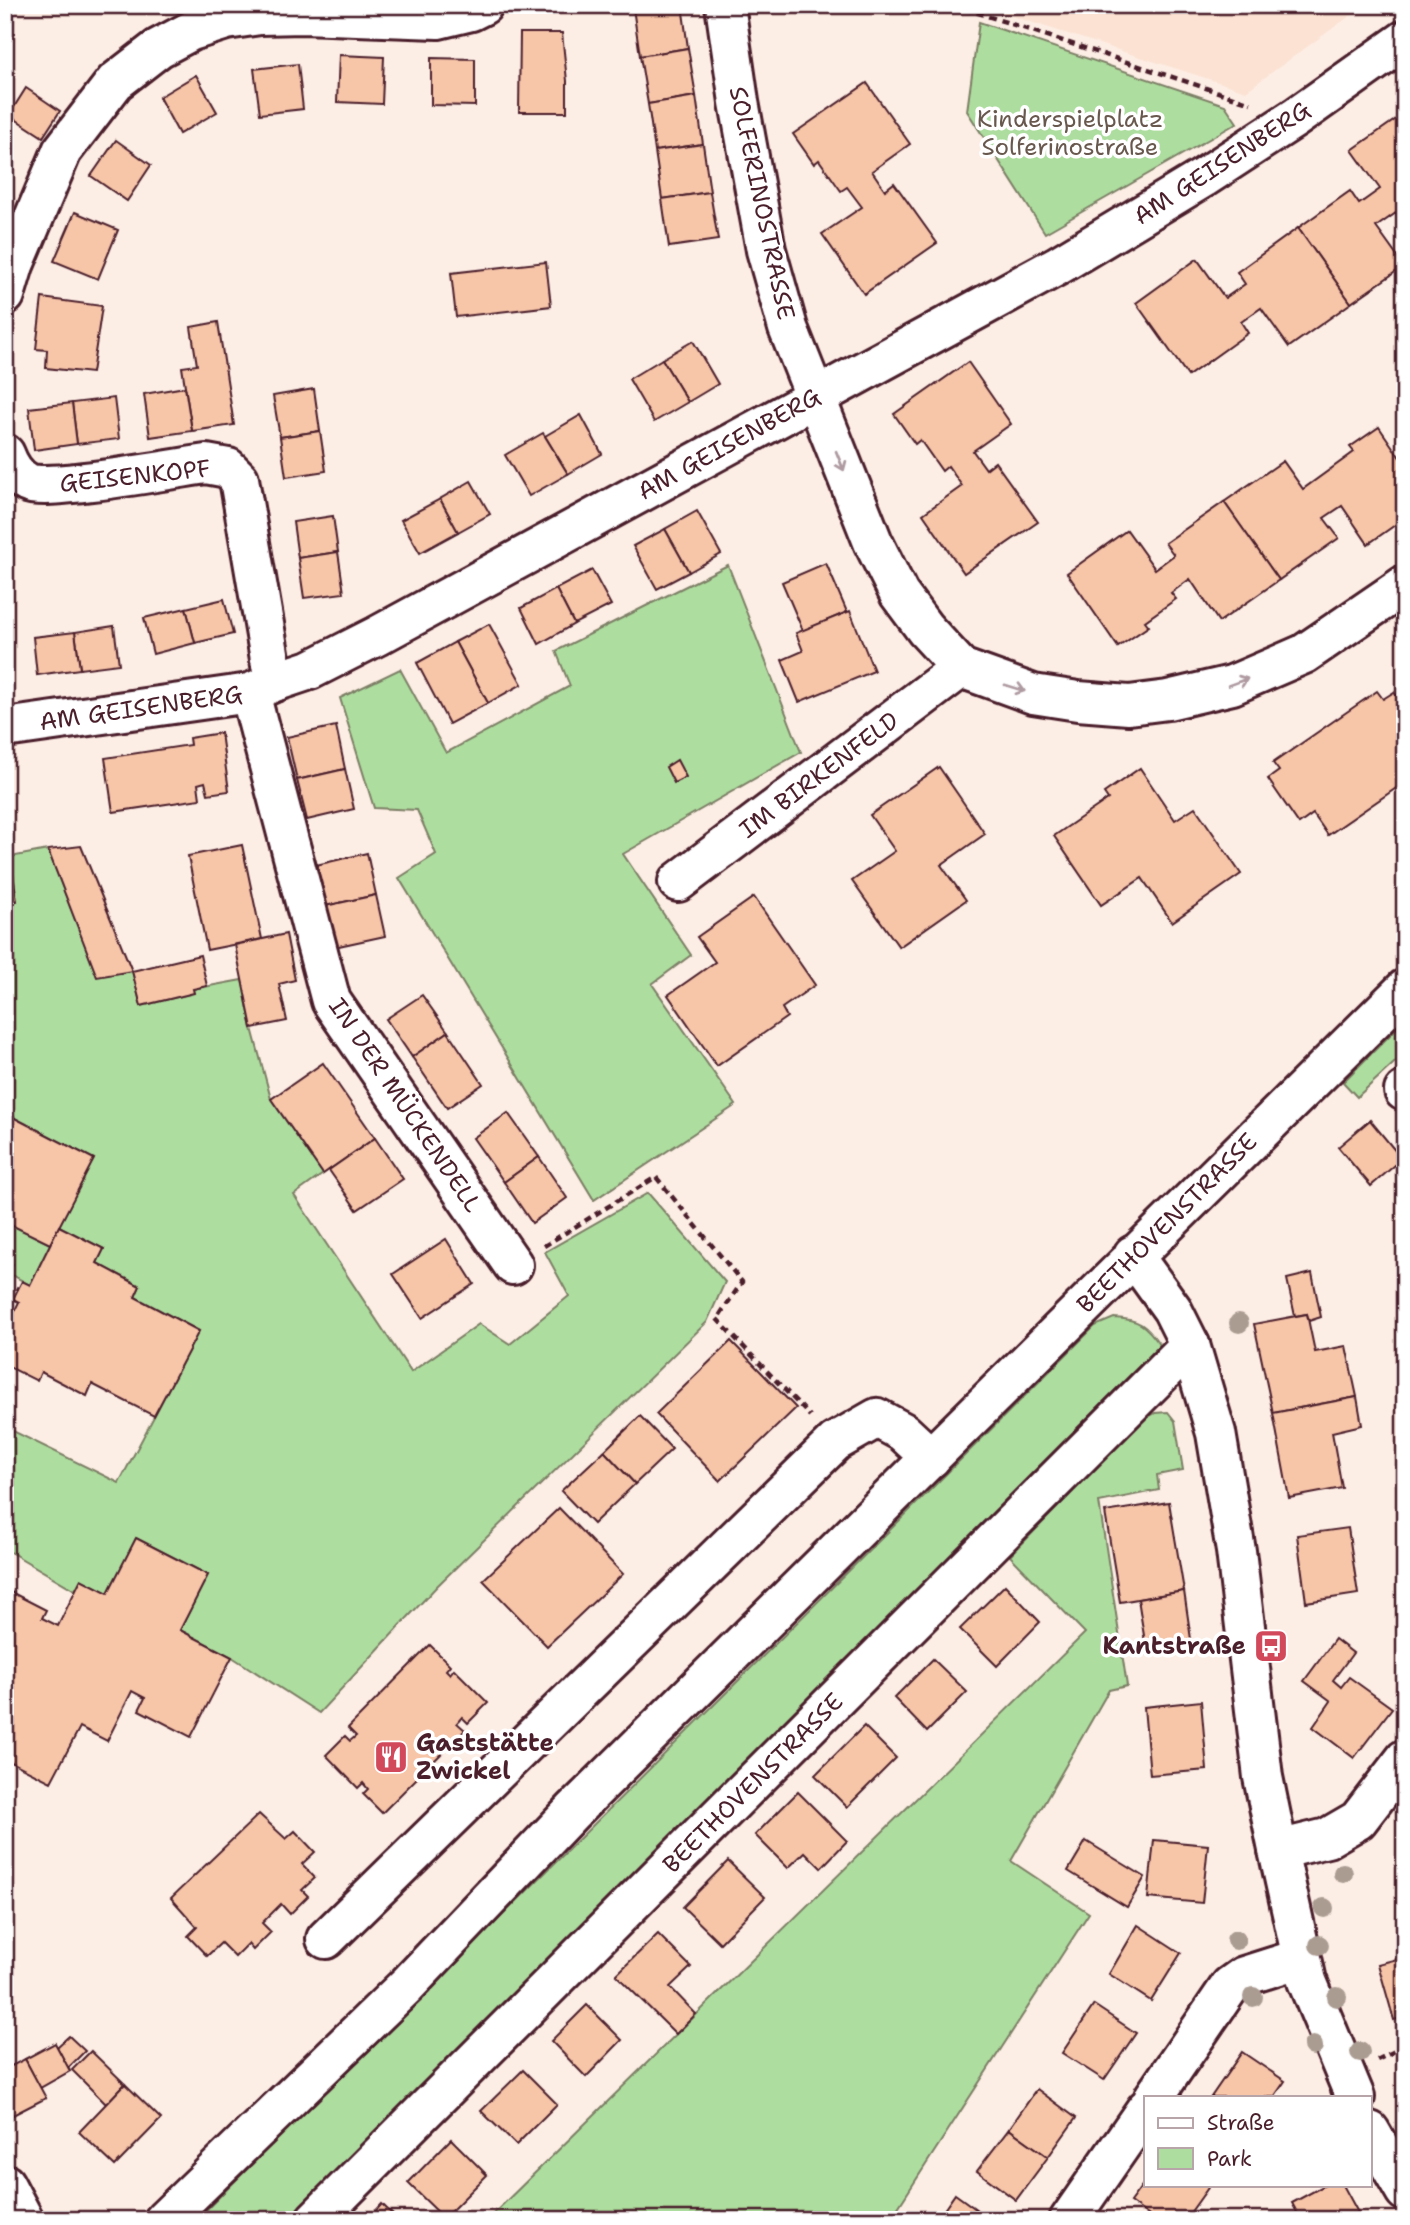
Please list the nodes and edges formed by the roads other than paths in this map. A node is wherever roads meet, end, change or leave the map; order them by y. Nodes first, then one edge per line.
1 (483, 5) edge
2 (725, 5) edge
3 (1405, 40) edge
4 (5, 295) edge
5 (814, 398) junction
6 (5, 454) edge
7 (1405, 585) edge
8 (961, 668) junction
9 (262, 687) junction
10 (5, 728) edge
11 (678, 882) dead end
12 (1405, 989) edge
13 (1133, 1255) junction
14 (513, 1265) road end
15 (1190, 1345) junction
16 (931, 1458) junction
17 (1405, 1759) edge
18 (1278, 1850) junction
19 (326, 1938) dead end
20 (1301, 1958) junction
21 (1155, 2096) edge
22 (1355, 2096) edge
23 (1144, 2112) edge
24 (1372, 2134) edge
25 (5, 2184) edge
26 (1405, 2191) edge
27 (24, 2220) edge
28 (164, 2220) edge
29 (315, 2220) edge
30 (1069, 2220) edge

1 - 4 street
2 - 5 street, SOLFERINOSTRASSE
3 - 5 street, AM GEISENBERG
5 -> 8 street
5 - 9 street, AM GEISENBERG
6 - 9 street, GEISENKOPF
8 -> 7 street
8 - 11 street, IM BIRKENFELD
9 - 10 street, AM GEISENBERG
9 - 14 street, IN DER MÜCKENDELL
12 - 13 street, BEETHOVENSTRASSE
13 - 15 street
13 - 16 street, BEETHOVENSTRASSE
15 - 18 street
15 - 29 street, BEETHOVENSTRASSE
16 - 19 street
16 - 28 street, BEETHOVENSTRASSE
17 - 18 street
18 - 20 street
20 - 21 street
20 - 22 street
23 - 30 street
24 - 26 street
25 - 27 street

